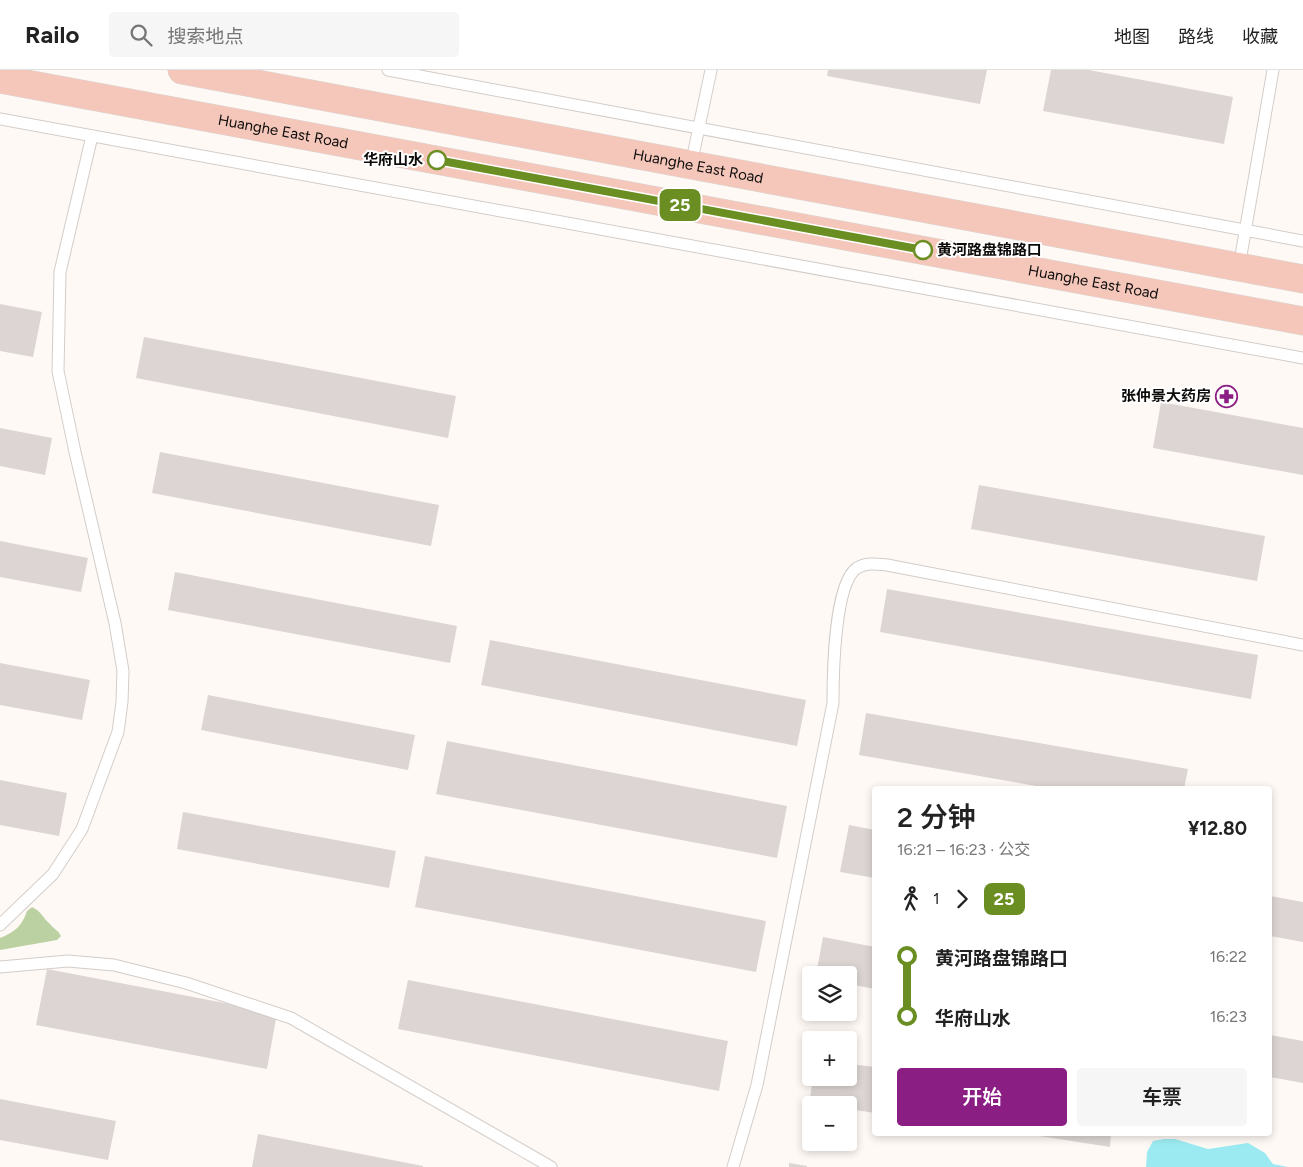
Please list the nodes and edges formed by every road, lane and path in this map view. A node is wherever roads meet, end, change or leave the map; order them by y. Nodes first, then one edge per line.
1 (182, 70) edge
2 (388, 70) edge
3 (711, 70) edge
4 (1273, 70) edge
5 (0, 79) edge
6 (0, 119) edge
7 (699, 128) junction
8 (92, 136) junction
9 (691, 165) junction
10 (1245, 230) junction
11 (1303, 241) edge
12 (1239, 267) junction
13 (1303, 279) edge
14 (1303, 321) edge
15 (1303, 358) edge
16 (1303, 645) edge
17 (0, 925) edge
18 (0, 967) edge
19 (551, 1167) edge
20 (733, 1167) edge

1 - 9 main road, Huanghe East Road
2 - 7 lane
3 - 7 lane
4 - 10 lane
5 - 14 main road, Huanghe East Road
6 - 8 lane
7 - 9 lane
7 - 10 lane
8 - 15 lane
8 - 17 lane
9 - 12 main road, Huanghe East Road
10 - 11 lane
10 - 12 lane
12 - 13 main road, Huanghe East Road
16 - 20 lane
18 - 19 lane

